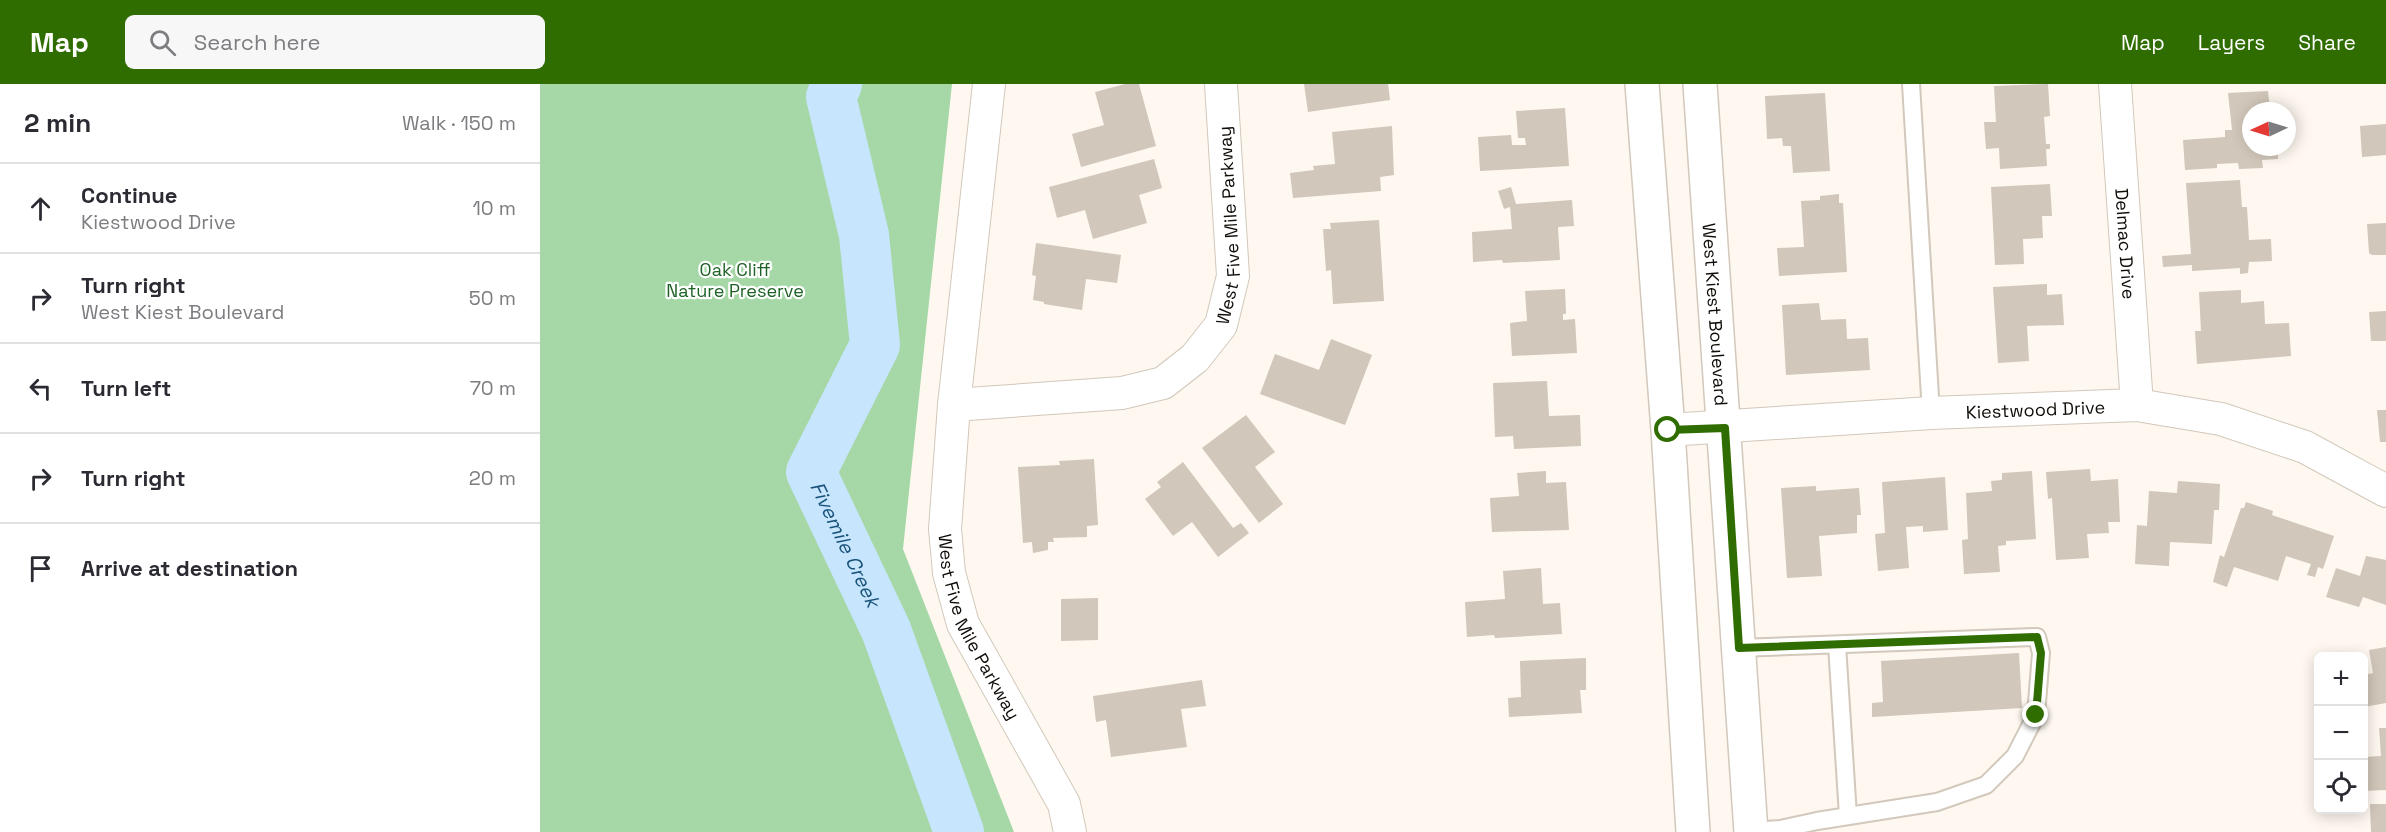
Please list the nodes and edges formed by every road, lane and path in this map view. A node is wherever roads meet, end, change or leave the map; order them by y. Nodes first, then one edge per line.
1 (989, 84) edge
2 (1221, 84) edge
3 (1642, 84) edge
4 (1700, 84) edge
5 (1911, 84) edge
6 (2115, 84) edge
7 (954, 405) junction
8 (2137, 405) junction
9 (1930, 413) junction
10 (1725, 428) junction
11 (1668, 430) junction
12 (2386, 491) edge
13 (1838, 645) junction
14 (1739, 648) junction
15 (1848, 816) junction
16 (1070, 832) edge
17 (1693, 832) edge
18 (1751, 832) edge

1 - 7 street, West Five Mile Parkway
2 - 7 street, West Five Mile Parkway
3 - 11 main road
4 - 10 main road, West Kiest Boulevard
5 - 9 lane
6 - 8 street, Delmac Drive
7 - 16 street, West Five Mile Parkway
8 - 9 street, Kiestwood Drive
8 - 12 street, Kiestwood Drive
9 - 10 street, Kiestwood Drive
10 - 11 street, Kiestwood Drive
10 - 14 main road, West Kiest Boulevard
11 - 17 main road
13 - 14 lane
13 - 15 lane
13 - 15 lane
14 - 18 main road, West Kiest Boulevard
15 - 18 lane

